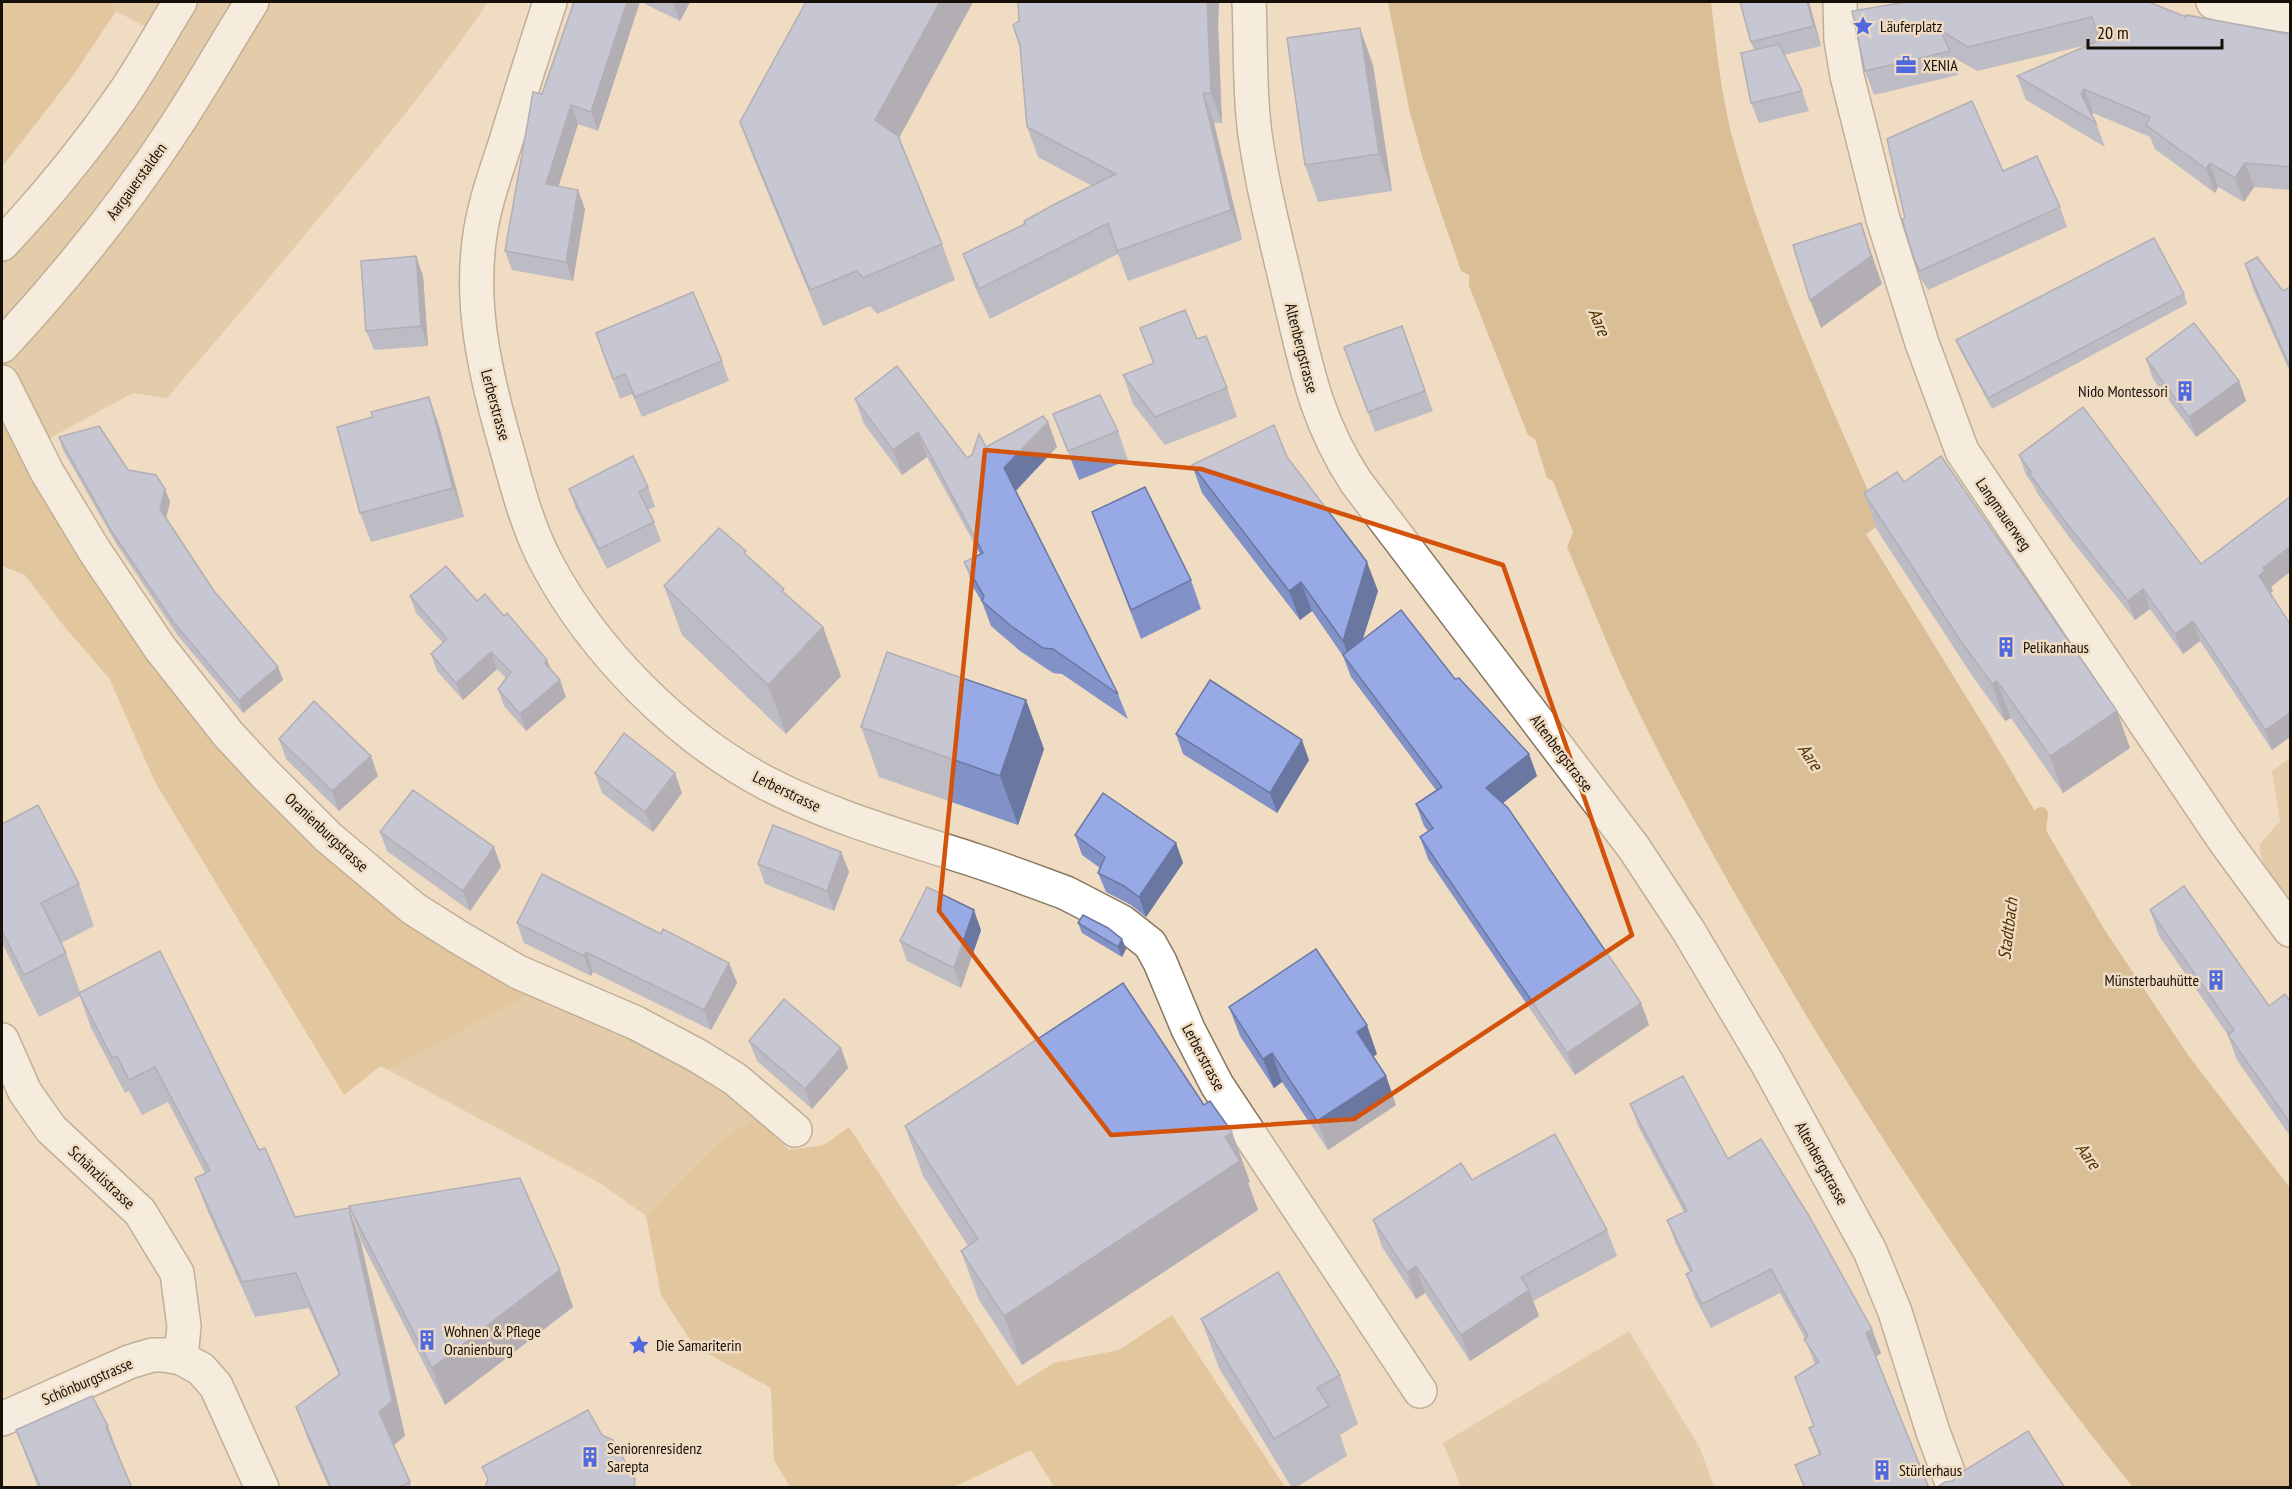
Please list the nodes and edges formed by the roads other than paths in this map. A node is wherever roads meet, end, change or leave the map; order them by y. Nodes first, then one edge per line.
1 (180, 2) edge
2 (252, 2) edge
3 (550, 2) edge
4 (1249, 2) edge
5 (1840, 2) edge
6 (2212, 2) edge
7 (2290, 16) edge
8 (2, 244) edge
9 (2, 346) edge
10 (2, 382) edge
11 (2290, 930) edge
12 (2, 1040) edge
13 (795, 1130) dead end
14 (193, 1366) junction
15 (1420, 1391) dead end
16 (2, 1419) edge
17 (262, 1488) edge
18 (1954, 1488) edge

1 - 8 street
2 - 9 street, Aargauerstalden
3 - 15 street, Lerberstrasse
4 - 18 street, Altenbergstrasse
5 - 11 street, Langmauerweg
6 - 7 street
10 - 13 street, Oranienburgstrasse
12 - 14 street, Schänzlistrasse
14 - 16 street, Schönburgstrasse
14 - 17 street

